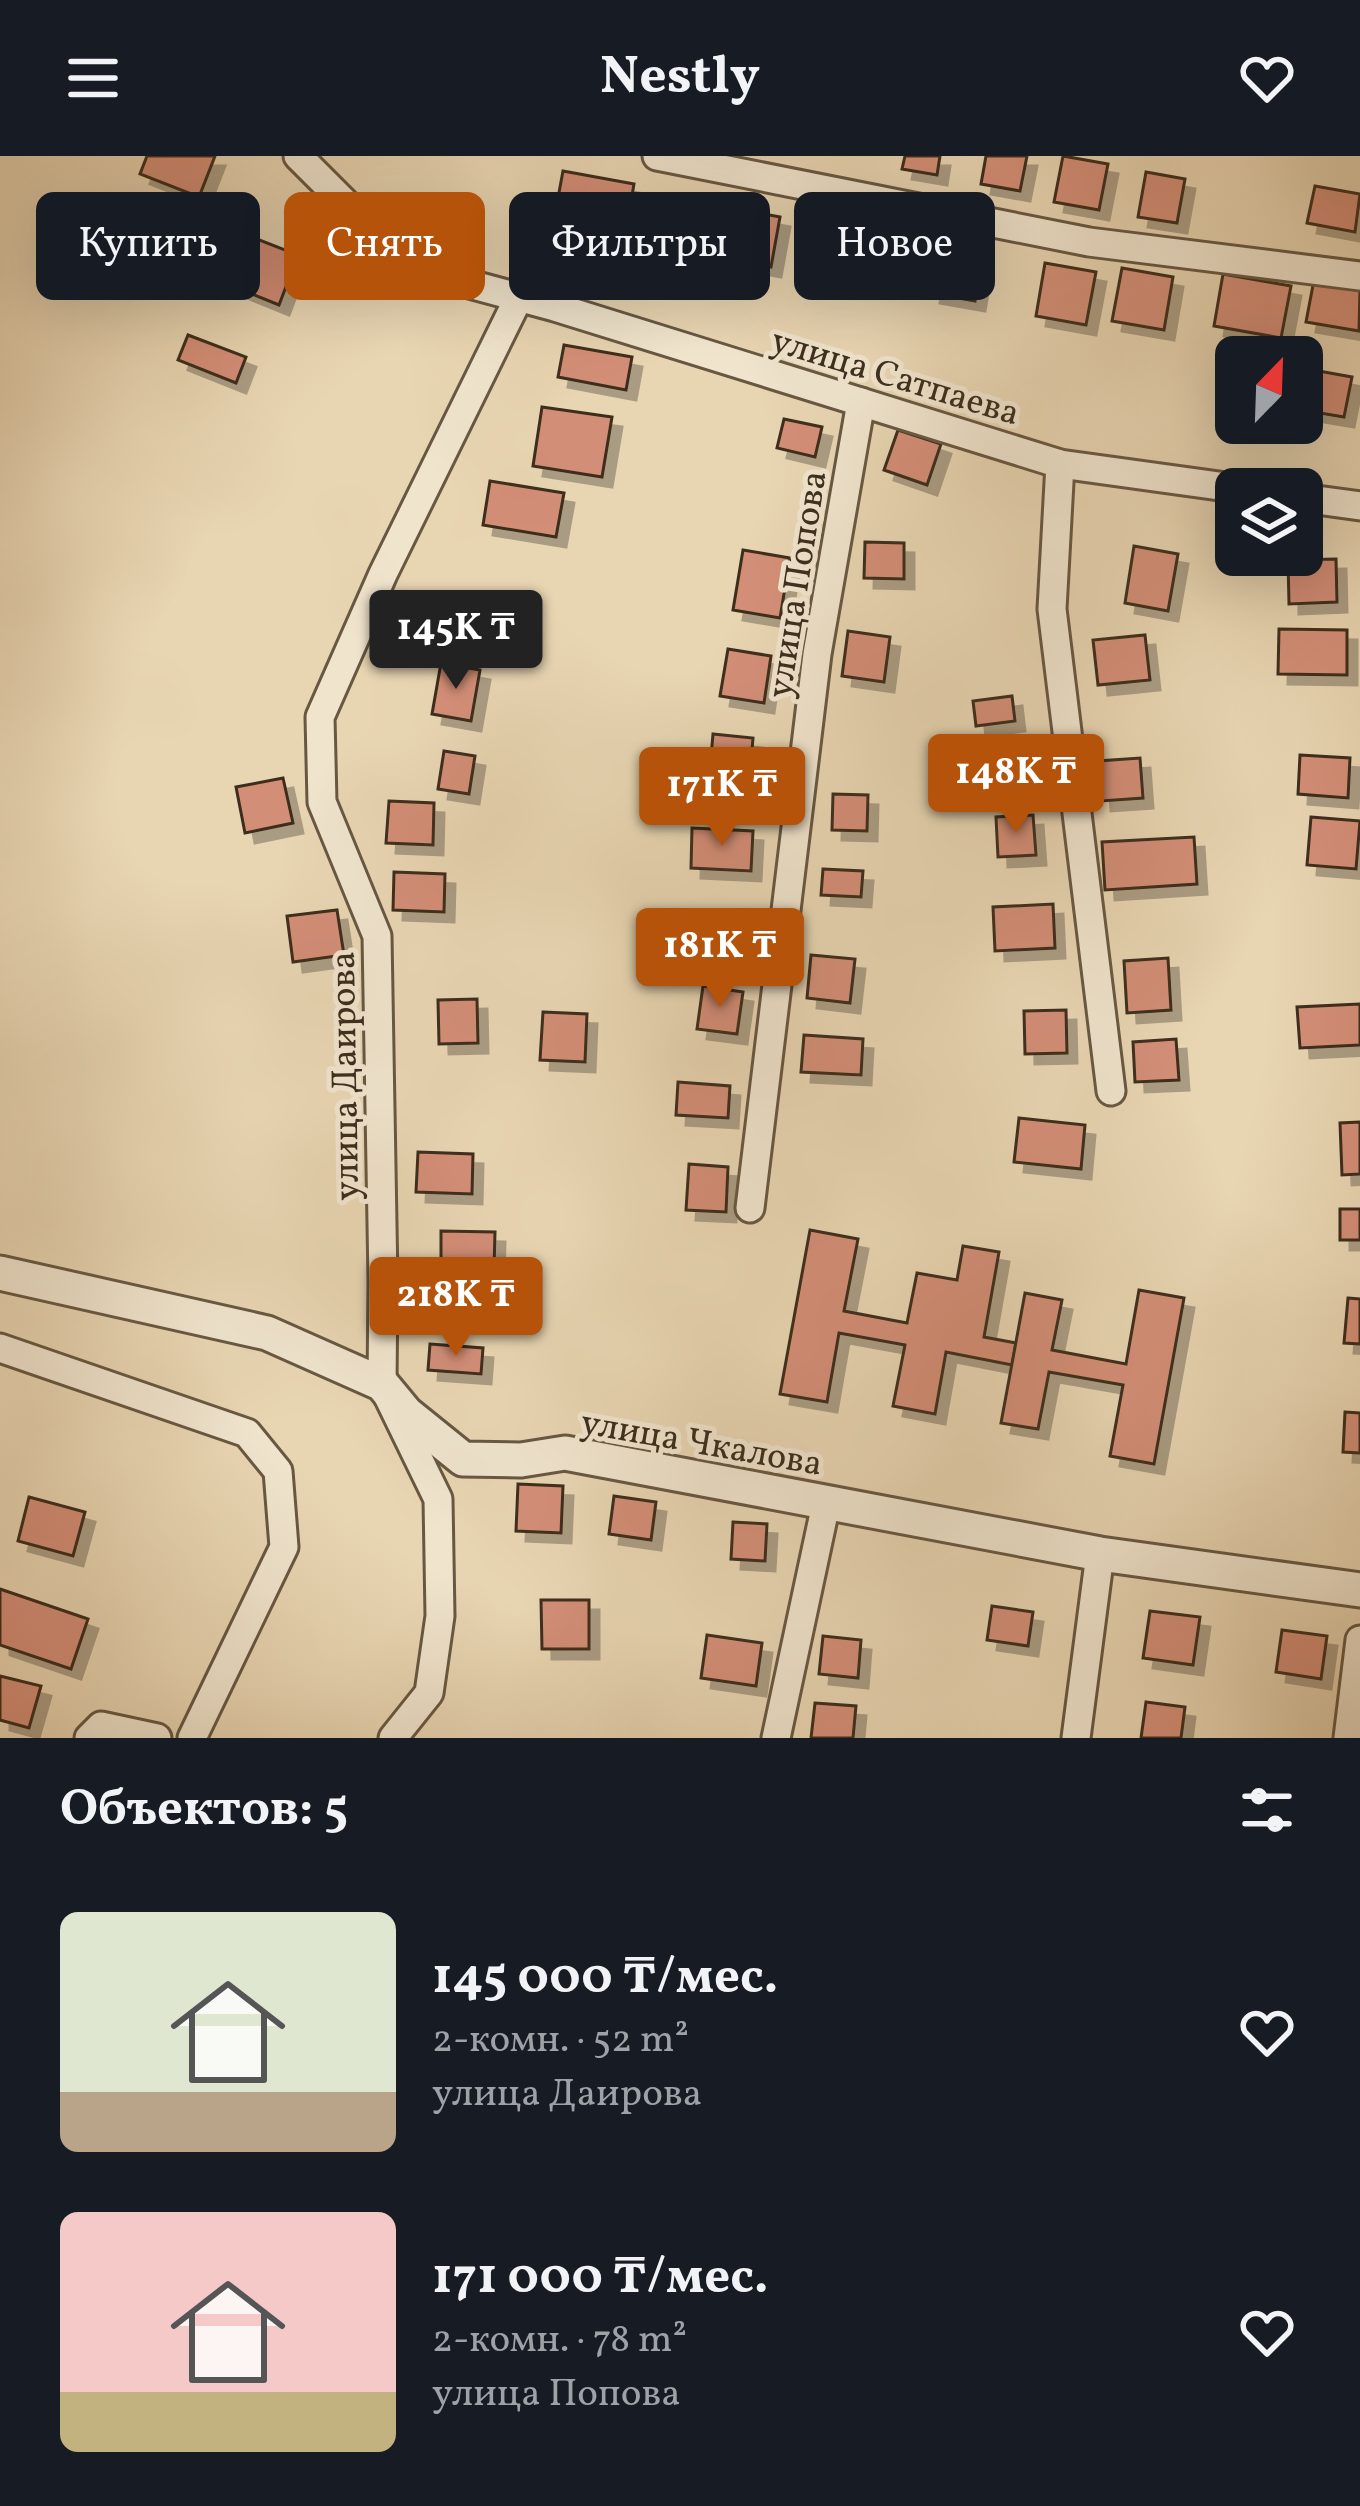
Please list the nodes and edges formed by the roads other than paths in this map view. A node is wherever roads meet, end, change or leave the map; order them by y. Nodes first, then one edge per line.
1 (298, 156) edge
2 (657, 156) edge
3 (1360, 275) edge
4 (509, 294) edge
5 (518, 300) edge
6 (529, 300) edge
7 (861, 402) junction
8 (1060, 464) junction
9 (1215, 486) edge
10 (1323, 500) edge
11 (1360, 506) edge
12 (1111, 1090) dead end
13 (750, 1208) dead end
14 (0, 1273) edge
15 (0, 1348) edge
16 (382, 1384) junction
17 (826, 1504) junction
18 (1100, 1554) junction
19 (1360, 1590) edge
20 (1360, 1640) edge
21 (89, 1738) edge
22 (157, 1738) edge
23 (192, 1738) edge
24 (393, 1738) edge
25 (776, 1738) edge
26 (1076, 1738) edge
27 (1348, 1738) edge

1 - 4 street, улица Сатпаева
2 - 3 street
5 - 16 street, улица Даирова
6 - 7 street, улица Сатпаева
7 - 8 street, улица Сатпаева
7 - 13 street, улица Попова
8 - 9 street, улица Сатпаева
8 - 12 street
10 - 11 street
14 - 16 street, улица Чкалова
15 - 23 street
16 - 17 street, улица Чкалова
16 - 24 street, улица Даирова
17 - 18 street, улица Чкалова
17 - 25 street
18 - 19 street, улица Чкалова
18 - 26 street
20 - 27 street
21 - 22 street

